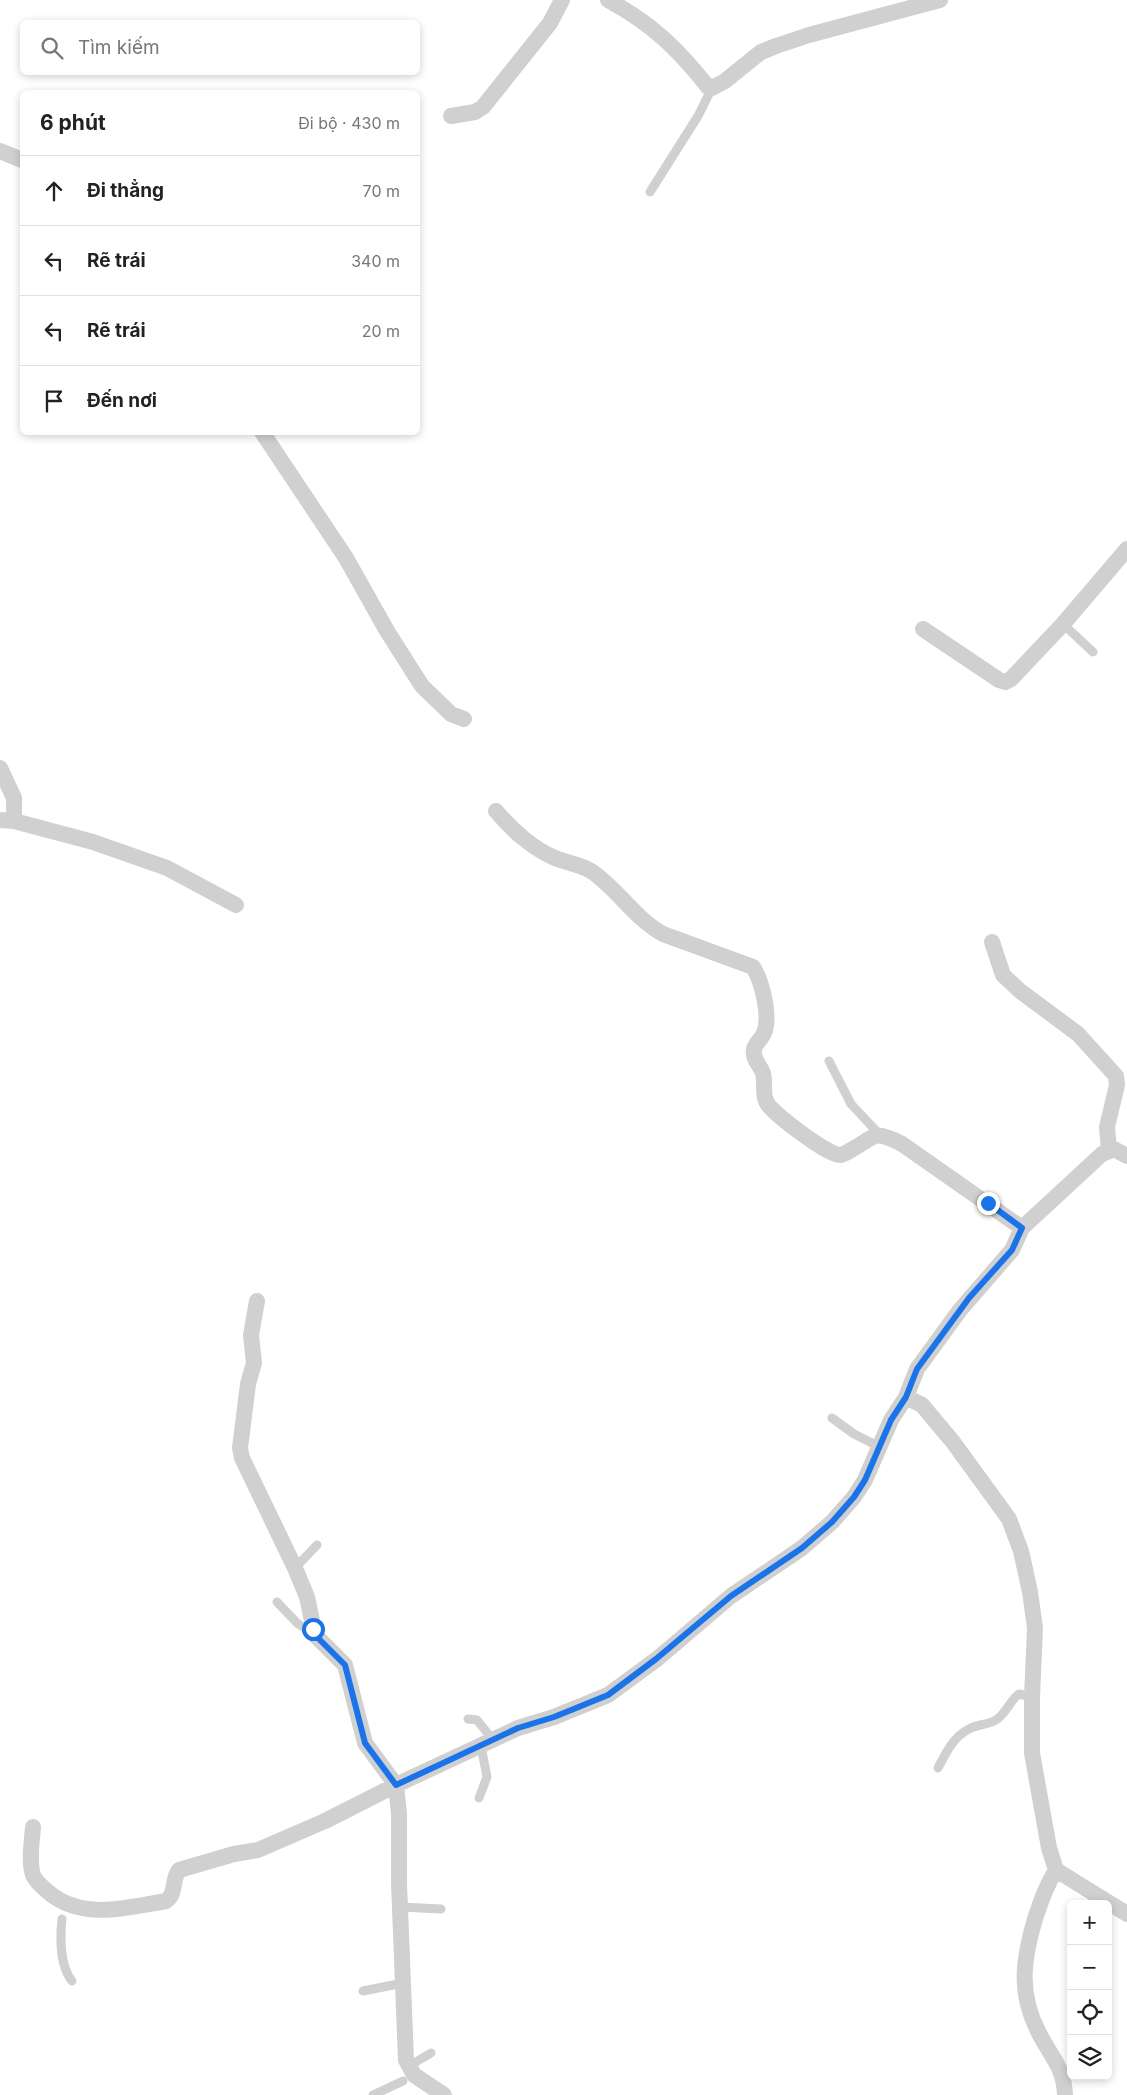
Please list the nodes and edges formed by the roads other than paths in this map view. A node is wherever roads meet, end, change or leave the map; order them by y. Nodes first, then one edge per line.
1 (562, 0) edge
2 (608, 0) edge
3 (940, 0) edge
4 (712, 88) junction
5 (451, 116) dead end
6 (0, 151) edge
7 (20, 159) edge
8 (650, 192) dead end
9 (264, 435) edge
10 (1127, 549) edge
11 (1063, 624) junction
12 (923, 629) dead end
13 (1093, 652) dead end
14 (464, 720) dead end
15 (0, 768) edge
16 (496, 810) dead end
17 (7, 820) edge
18 (236, 905) dead end
19 (992, 942) dead end
20 (829, 1061) dead end
21 (880, 1135) junction
22 (1109, 1150) junction
23 (1127, 1156) edge
24 (1022, 1228) junction
25 (257, 1302) dead end
26 (906, 1397) junction
27 (832, 1418) dead end
28 (880, 1446) junction
29 (317, 1545) dead end
30 (295, 1568) junction
31 (277, 1602) dead end
32 (315, 1635) junction
33 (1032, 1697) junction
34 (468, 1719) dead end
35 (487, 1743) junction
36 (938, 1768) dead end
37 (396, 1785) junction
38 (479, 1798) dead end
39 (33, 1827) dead end
40 (1056, 1870) junction
41 (400, 1907) junction
42 (441, 1909) dead end
43 (63, 1911) junction
44 (1127, 1914) edge
45 (72, 1981) dead end
46 (403, 1983) junction
47 (363, 1991) dead end
48 (430, 2053) dead end
49 (408, 2075) junction
50 (373, 2095) edge
51 (444, 2095) edge
52 (1065, 2095) edge

1 - 5 street
2 - 4 street
3 - 4 street
4 - 8 lane
6 - 7 street
9 - 14 street
10 - 11 street
11 - 12 street
11 - 13 lane
15 - 17 street
16 - 21 street
17 - 18 street
19 - 22 street
20 - 21 lane
21 - 24 street
22 - 23 street
22 - 24 street
24 - 26 street
25 - 30 street
26 - 28 street
26 - 33 street
27 - 28 lane
28 - 35 street
29 - 30 lane
30 - 32 street
31 - 32 lane
32 - 37 street
33 - 36 lane
33 - 40 street
34 - 35 lane
35 - 37 street
35 - 38 lane
37 - 41 street
37 - 43 street
39 - 43 street
40 - 44 street
40 - 52 street
41 - 42 lane
41 - 46 street
43 - 45 lane
46 - 47 lane
46 - 49 street
48 - 49 lane
49 - 50 lane
49 - 51 street

